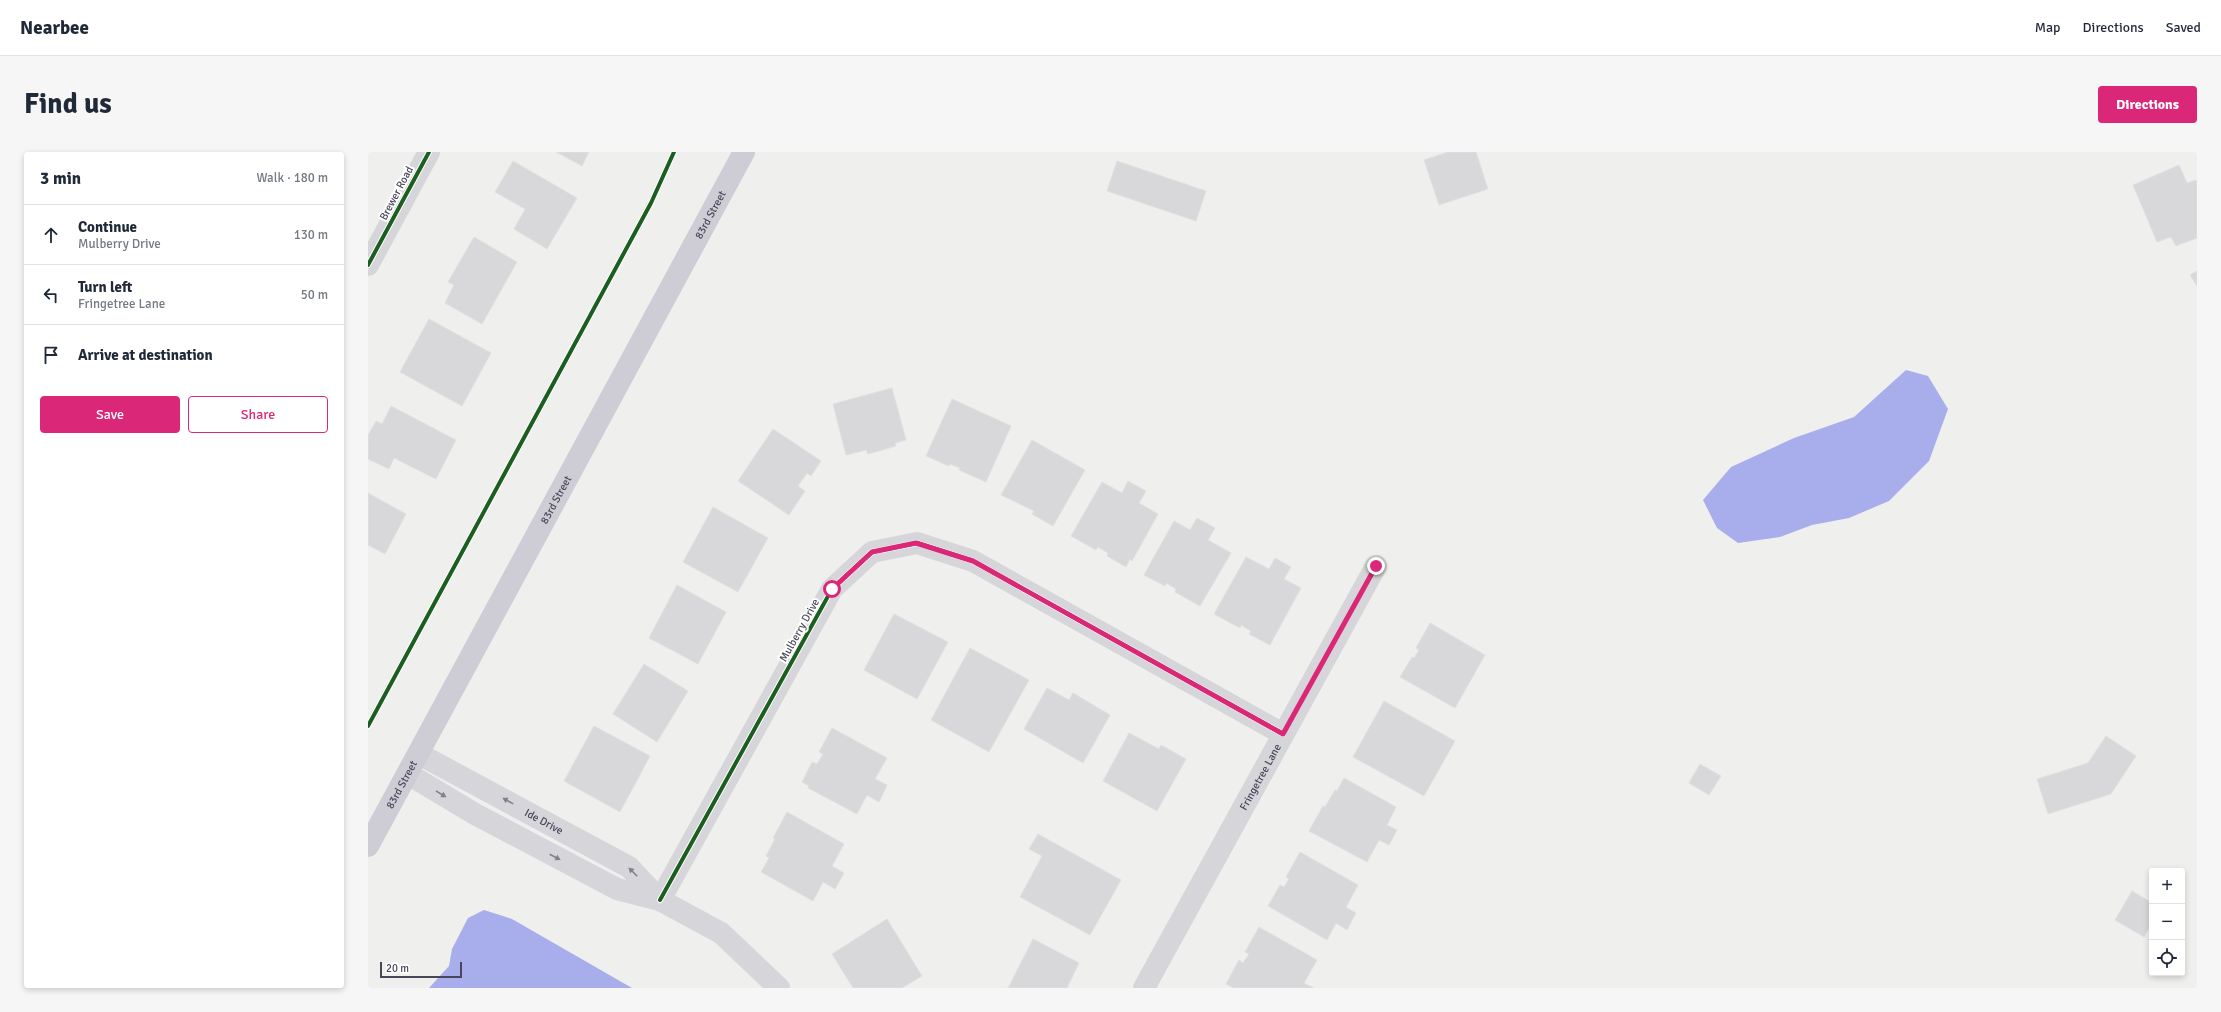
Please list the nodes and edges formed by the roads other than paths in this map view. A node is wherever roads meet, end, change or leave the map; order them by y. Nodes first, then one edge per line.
1 (428, 152) edge
2 (744, 152) edge
3 (368, 264) edge
4 (1376, 566) dead end
5 (1283, 734) junction
6 (419, 754) junction
7 (408, 774) junction
8 (368, 846) edge
9 (660, 900) junction
10 (779, 988) edge
11 (1144, 988) edge

1 - 3 street, Brewer Road
2 - 6 main road, 83rd Street
4 - 5 street, Fringetree Lane
5 - 9 street, Mulberry Drive
5 - 11 street, Fringetree Lane
6 - 7 main road, 83rd Street
9 -> 6 street, Ide Drive
7 - 8 main road, 83rd Street
7 -> 9 street, Ide Drive
9 - 10 street, Ide Drive

